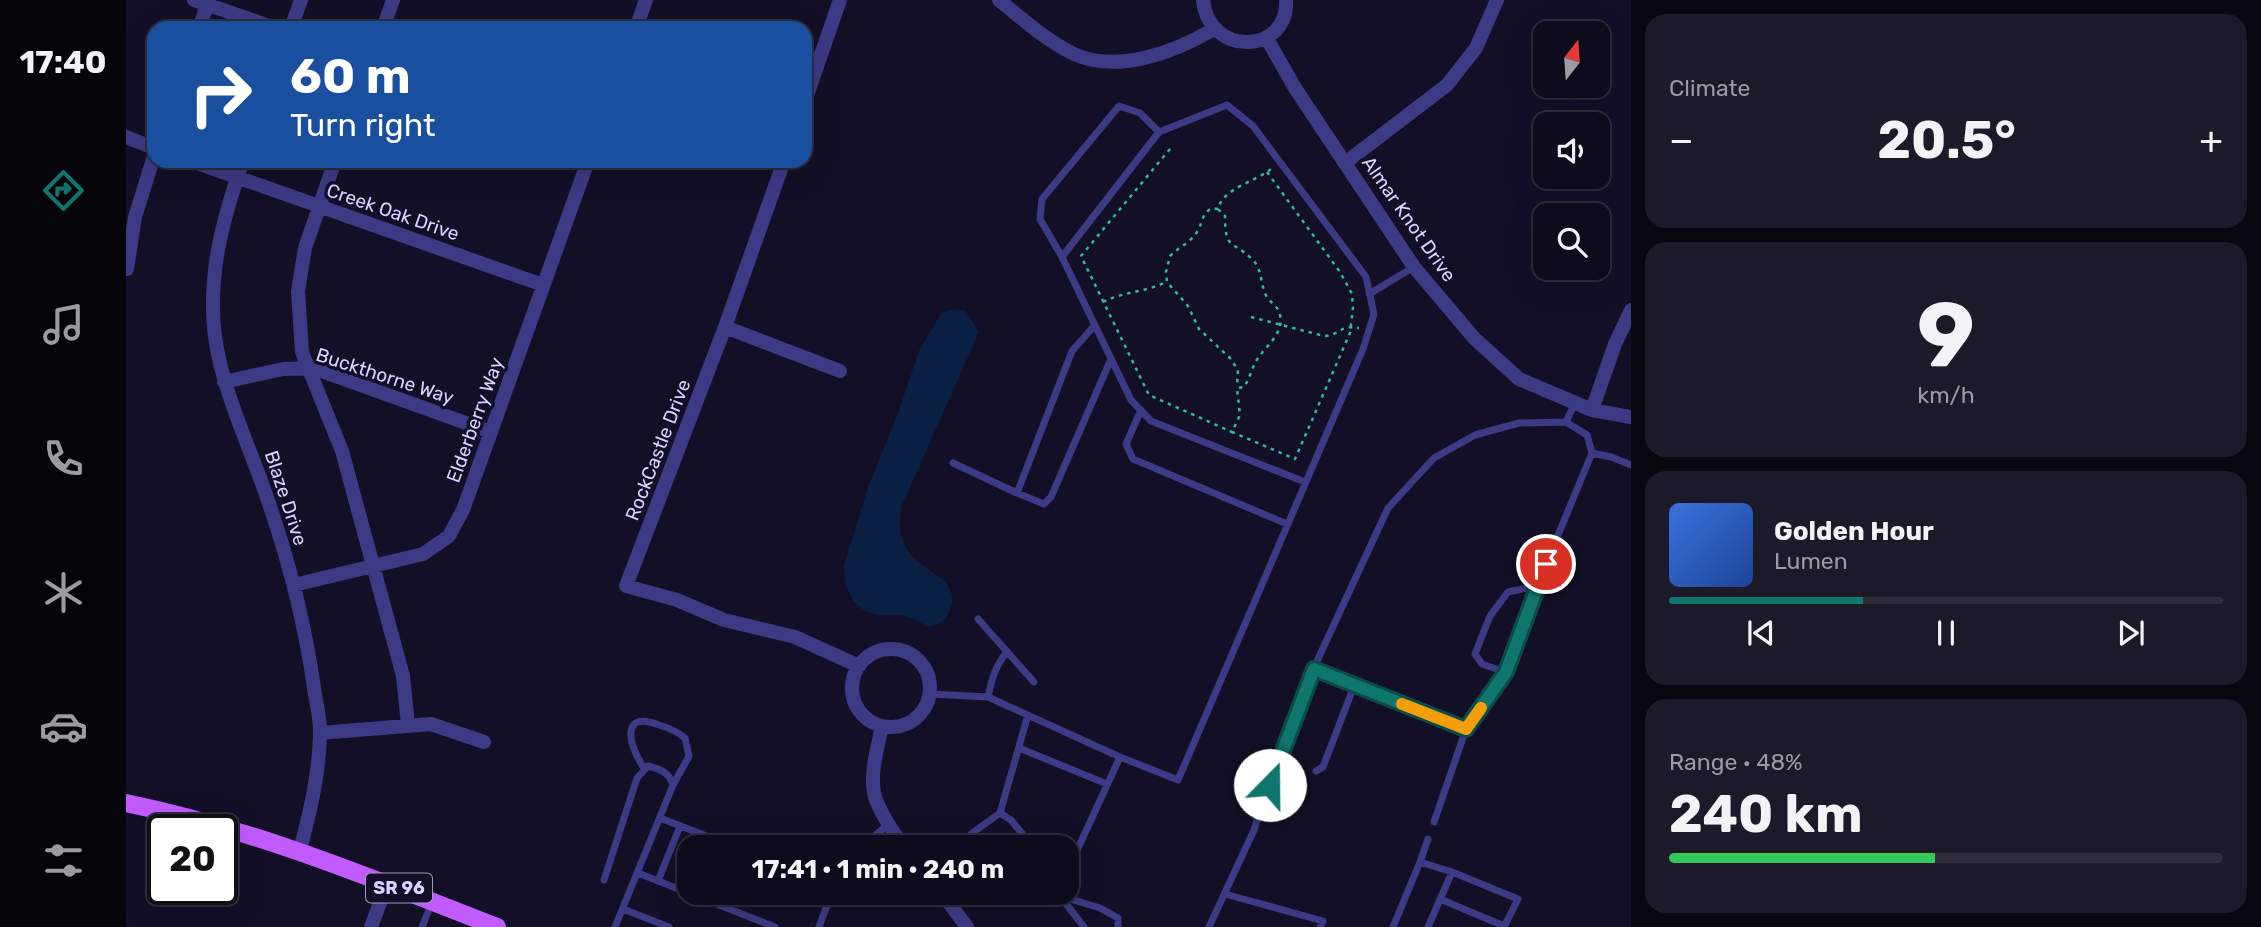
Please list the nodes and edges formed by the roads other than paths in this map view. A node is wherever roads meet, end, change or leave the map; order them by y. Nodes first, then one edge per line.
1 (301, 0) edge
2 (393, 0) edge
3 (646, 0) edge
4 (840, 0) edge
5 (999, 0) edge
6 (1203, 0) edge
7 (1286, 0) edge
8 (1497, 0) edge
9 (204, 2) edge
10 (200, 21) edge
11 (256, 21) edge
12 (294, 21) edge
13 (386, 21) edge
14 (638, 21) edge
15 (1214, 29) junction
16 (1266, 37) junction
17 (812, 80) edge
18 (1159, 132) junction
19 (126, 137) edge
20 (147, 145) edge
21 (1345, 163) junction
22 (150, 168) edge
23 (210, 168) edge
24 (241, 168) edge
25 (332, 168) edge
26 (585, 168) edge
27 (782, 168) edge
28 (237, 178) junction
29 (318, 206) junction
30 (1062, 257) junction
31 (1415, 267) junction
32 (127, 269) edge
33 (543, 285) junction
34 (1369, 294) junction
35 (1631, 310) edge
36 (1095, 325) junction
37 (725, 327) junction
38 (1111, 359) junction
39 (309, 369) junction
40 (840, 371) dead end
41 (224, 382) junction
42 (1575, 403) junction
43 (1141, 410) junction
44 (1592, 410) junction
45 (1631, 417) edge
46 (1566, 422) junction
47 (491, 432) junction
48 (1592, 453) junction
49 (953, 463) dead end
50 (1631, 465) edge
51 (1305, 482) junction
52 (1017, 493) junction
53 (1287, 524) junction
54 (374, 566) junction
55 (294, 586) junction
56 (1537, 586) junction
57 (978, 619) dead end
58 (1007, 652) junction
59 (859, 666) junction
60 (1314, 669) junction
61 (1506, 672) junction
62 (1034, 682) dead end
63 (1354, 686) junction
64 (930, 694) junction
65 (988, 697) junction
66 (1028, 715) junction
67 (408, 725) junction
68 (882, 726) junction
69 (1466, 729) junction
70 (320, 733) junction
71 (484, 742) dead end
72 (1019, 748) junction
73 (1120, 757) junction
74 (644, 768) junction
75 (1278, 769) junction
76 (1317, 771) dead end
77 (1297, 773) dead end
78 (1107, 784) junction
79 (673, 785) junction
80 (126, 803) edge
81 (1000, 813) junction
82 (660, 818) junction
83 (1434, 822) dead end
84 (890, 823) junction
85 (680, 826) junction
86 (704, 835) edge
87 (876, 835) edge
88 (898, 835) edge
89 (972, 835) edge
90 (1024, 835) edge
91 (1428, 839) dead end
92 (1079, 846) edge
93 (300, 850) junction
94 (1420, 862) junction
95 (1451, 872) junction
96 (638, 873) junction
97 (604, 880) dead end
98 (658, 881) junction
99 (387, 884) junction
100 (1225, 894) junction
101 (1440, 899) junction
102 (1079, 901) edge
103 (432, 902) junction
104 (827, 905) edge
105 (951, 905) edge
106 (1067, 905) edge
107 (623, 909) junction
108 (1504, 926) edge
109 (371, 927) edge
110 (422, 927) edge
111 (497, 927) edge
112 (615, 927) edge
113 (669, 927) edge
114 (775, 927) edge
115 (819, 927) edge
116 (967, 927) edge
117 (1084, 927) edge
118 (1118, 927) edge
119 (1209, 927) edge
120 (1320, 927) edge
121 (1393, 927) edge
122 (1428, 927) edge

1 - 12 street
2 - 13 street
3 - 14 street
4 - 17 street
5 - 15 street
6 - 15 street
7 - 16 street
8 - 21 street
9 - 10 street
9 - 11 street
15 - 16 street
16 - 21 street, Almar Knot Drive
18 - 30 lane
18 - 30 lane
18 - 34 lane
19 - 20 street
21 - 31 street, Almar Knot Drive
22 - 32 street
23 - 28 street, Creek Oak Drive
24 - 28 street, Blaze Drive
25 - 29 street
26 - 33 street, Elderberry Way
27 - 37 street, RockCastle Drive
28 - 29 street, Creek Oak Drive
28 - 41 street, Blaze Drive
29 - 33 street, Creek Oak Drive
29 - 39 street
30 - 36 lane
31 - 34 lane
31 - 42 street, Almar Knot Drive
33 - 47 street, Elderberry Way
34 - 51 lane
35 - 44 street
36 - 38 lane
36 - 52 lane
37 - 40 street
37 - 59 street, RockCastle Drive
38 - 43 lane
38 - 52 lane
39 - 41 street, Buckthorne Way
39 - 47 street, Buckthorne Way
39 - 54 street
41 - 55 street, Blaze Drive
42 - 44 street, Almar Knot Drive
42 - 46 lane
43 - 51 lane
43 - 53 lane
44 - 45 street, Almar Knot Drive
46 - 48 lane
46 - 60 lane
47 - 54 street, Elderberry Way
48 - 50 lane
48 - 56 lane
49 - 52 lane
51 - 53 lane
53 - 73 lane
54 - 55 street, Elderberry Way
54 - 67 street
55 - 70 street, Blaze Drive
56 - 61 lane
56 - 61 lane
57 - 58 lane
58 - 62 lane
58 - 65 lane
59 - 64 street
59 - 68 street
60 - 63 lane
60 - 75 lane
61 - 69 lane
63 - 69 lane
63 - 76 lane
64 - 65 lane
64 - 68 street
65 - 66 lane
66 - 72 lane
66 - 73 lane
67 - 70 street
67 - 71 street
68 - 84 street
69 - 83 lane
70 - 93 street, Blaze Drive
72 - 78 lane
72 - 81 lane
73 - 78 lane
74 - 79 lane
74 - 79 lane
74 - 97 lane
75 - 77 lane
75 - 100 lane
78 - 92 lane
79 - 82 lane
80 - 93 main road, SR 96
81 - 89 lane
81 - 90 lane
82 - 85 lane
82 - 96 lane
84 - 87 lane
84 - 88 street
85 - 86 lane
85 - 98 lane
91 - 94 lane
93 - 99 main road, SR 96
94 - 95 lane
94 - 121 lane
95 - 101 lane
95 - 108 lane
96 - 98 lane
96 - 107 lane
98 - 114 lane
99 - 103 main road, SR 96
99 - 109 street
100 - 119 lane
100 - 120 lane
101 - 108 lane
101 - 122 lane
102 - 118 lane
103 - 110 lane
103 - 111 main road, SR 96
104 - 115 lane
105 - 116 street
106 - 117 lane
107 - 112 lane
107 - 113 lane

